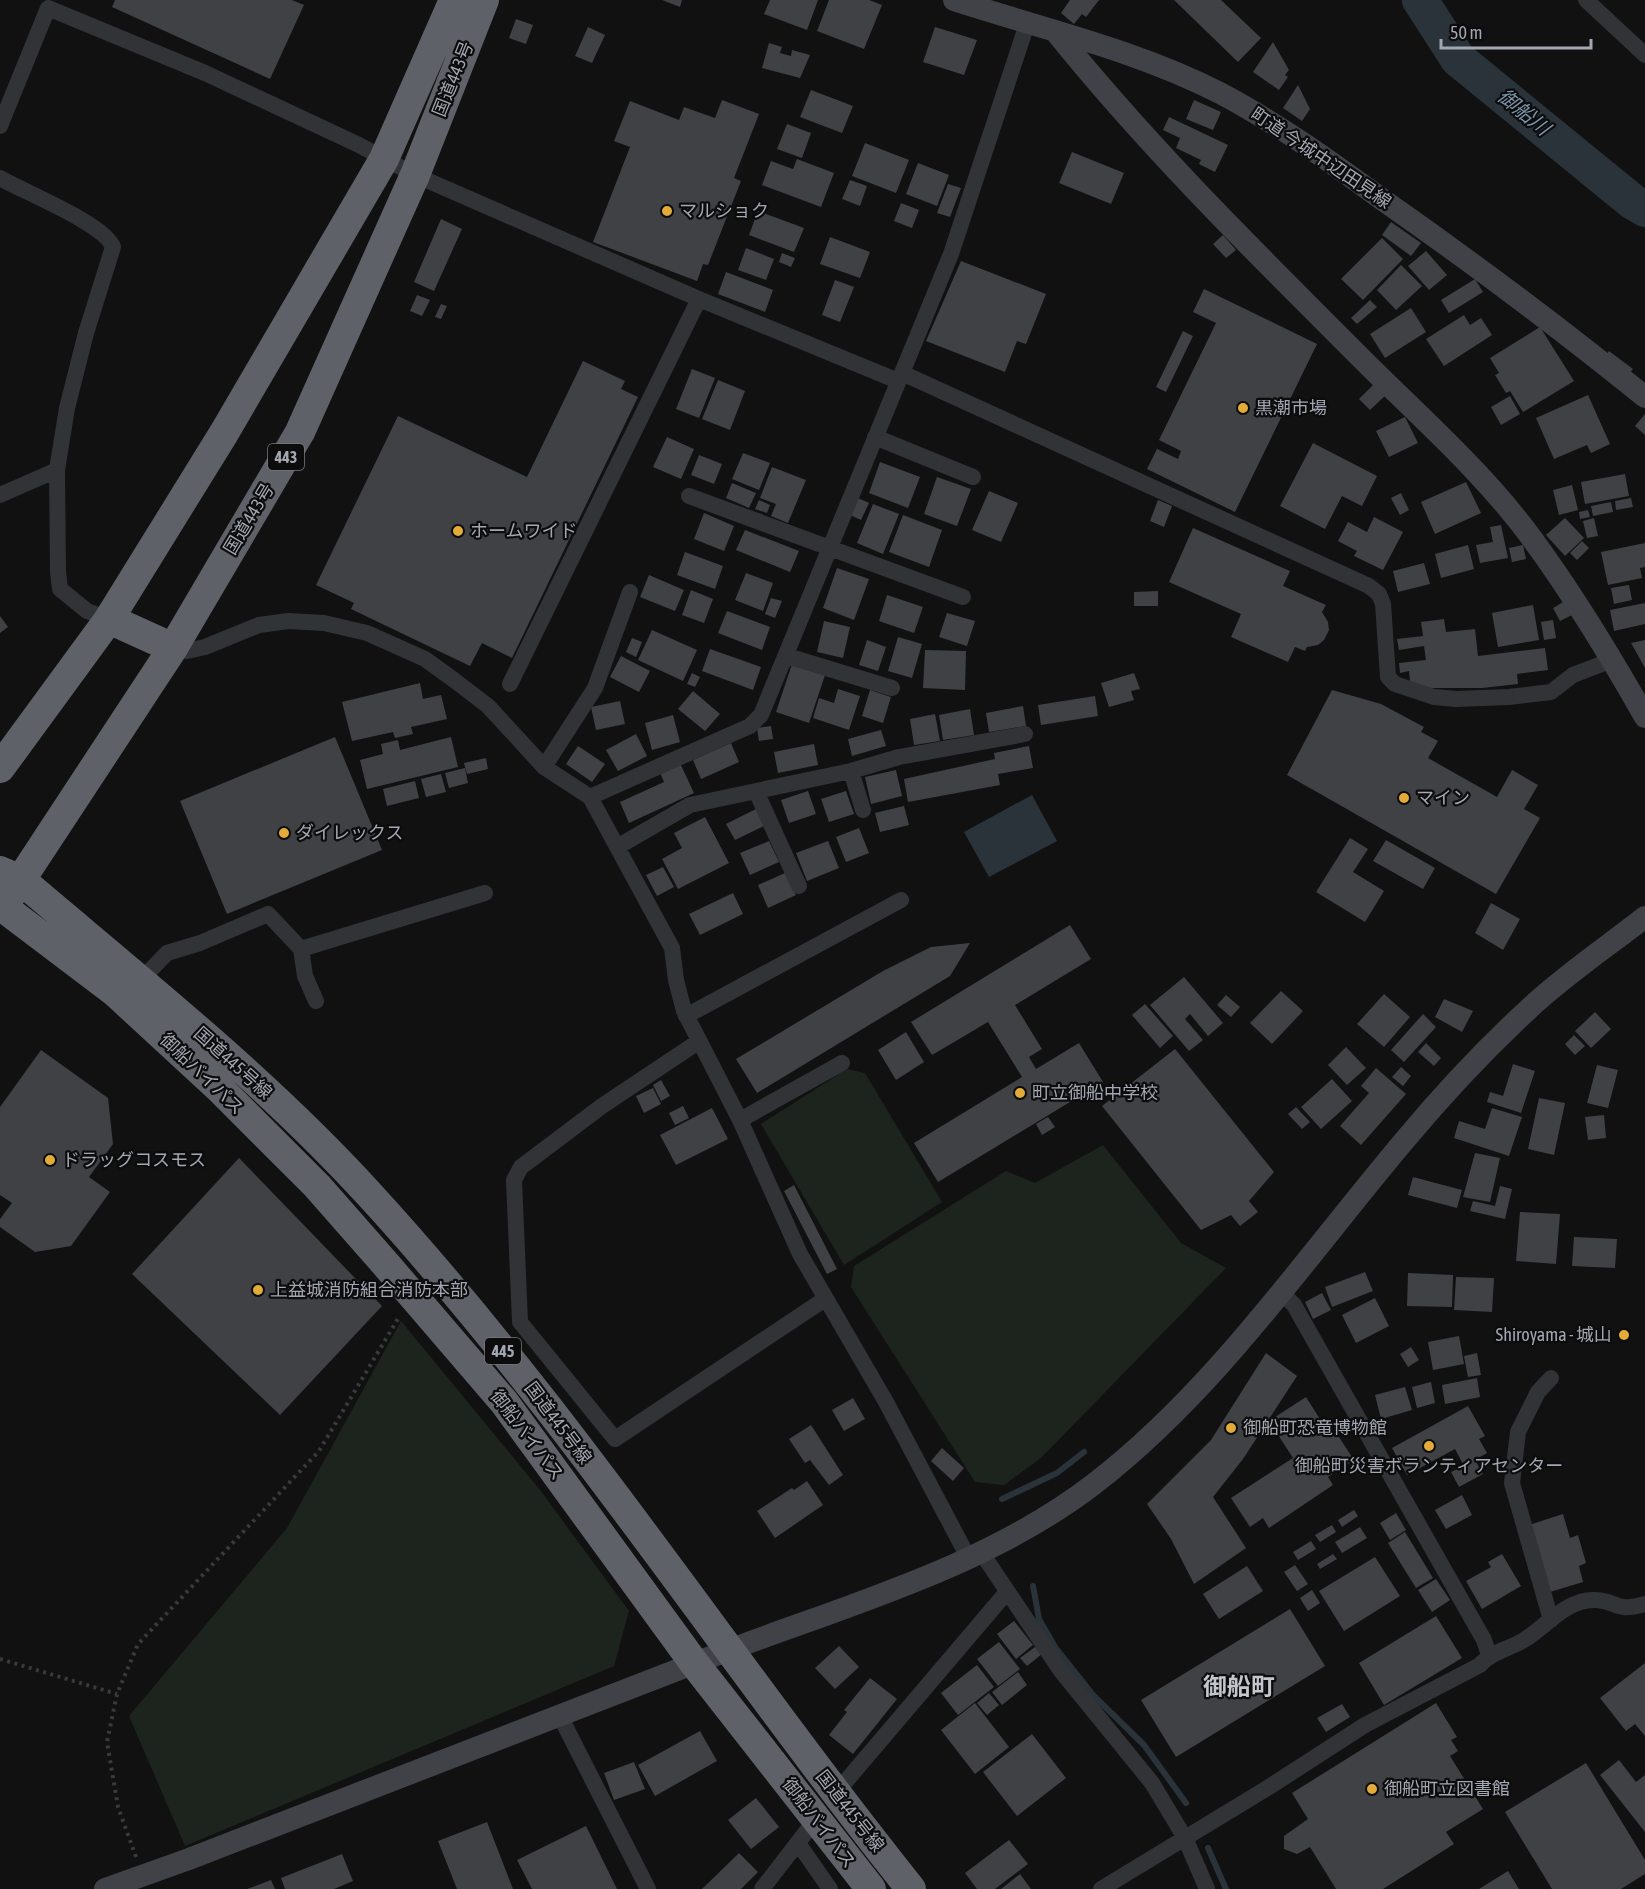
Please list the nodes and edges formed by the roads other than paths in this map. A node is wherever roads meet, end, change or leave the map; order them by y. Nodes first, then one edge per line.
1 (454, 0) edge
2 (484, 0) edge
3 (954, 0) edge
4 (1586, 0) edge
5 (1013, 14) edge
6 (1055, 31) junction
7 (1645, 56) edge
8 (0, 126) edge
9 (384, 159) junction
10 (415, 176) junction
11 (0, 178) edge
12 (699, 299) junction
13 (900, 377) junction
14 (1645, 397) edge
15 (875, 437) junction
16 (57, 470) junction
17 (973, 477) dead end
18 (0, 495) edge
19 (689, 496) dead end
20 (830, 548) junction
21 (630, 592) dead end
22 (963, 597) dead end
23 (109, 619) junction
24 (173, 648) junction
25 (787, 656) junction
26 (1612, 660) junction
27 (510, 684) dead end
28 (892, 688) dead end
29 (1645, 717) edge
30 (1025, 734) dead end
31 (544, 767) junction
32 (0, 768) edge
33 (851, 771) junction
34 (756, 791) junction
35 (590, 797) junction
36 (863, 810) dead end
37 (617, 847) junction
38 (11, 875) edge
39 (799, 886) dead end
40 (485, 893) dead end
41 (901, 900) dead end
42 (1, 907) edge
43 (1645, 917) edge
44 (301, 949) junction
45 (140, 981) junction
46 (316, 1001) dead end
47 (686, 1016) junction
48 (698, 1042) junction
49 (842, 1063) dead end
50 (740, 1120) junction
51 (1280, 1291) junction
52 (825, 1299) junction
53 (520, 1322) junction
54 (497, 1343) junction
55 (1551, 1378) dead end
56 (974, 1554) junction
57 (1006, 1593) junction
58 (1645, 1604) edge
59 (1551, 1620) junction
60 (729, 1650) junction
61 (1489, 1655) junction
62 (694, 1663) junction
63 (560, 1716) junction
64 (835, 1794) junction
65 (816, 1819) junction
66 (1185, 1838) junction
67 (798, 1844) junction
68 (105, 1889) edge
69 (648, 1889) edge
70 (762, 1889) edge
71 (830, 1889) edge
72 (871, 1889) edge
73 (912, 1889) edge
74 (1101, 1889) edge
75 (1208, 1889) edge

1 - 9 highway, 国道443号
2 - 10 highway, 国道443号 / 443
3 - 5 street, 町道 今城中辺田見線
4 - 7 street
5 - 6 street, 町道 今城中辺田見線
5 - 13 street
6 - 14 street, 町道 今城中辺田見線
6 - 26 street
8 - 9 street
9 - 10 street
9 - 23 highway, 国道443号
10 - 12 street
10 - 24 highway, 国道443号 / 443
11 - 16 street
12 - 13 street
12 - 27 street
13 - 15 street
13 - 26 street
15 - 17 street
15 - 20 street
16 - 18 street
16 - 23 street
19 - 20 street
20 - 22 street
20 - 25 street
21 - 31 street
23 - 24 highway
23 - 32 highway, 国道443号
24 - 31 street
24 - 38 highway, 国道443号 / 443
25 - 28 street
25 - 35 street
26 - 29 street
30 - 33 street
31 - 35 street
33 - 34 street
33 - 36 street
34 - 37 street
34 - 39 street
35 - 37 street
37 - 47 street
38 - 42 highway, 国道443号 / 443
38 - 45 highway, 国道445号線 / 445
40 - 44 street
41 - 47 street
42 - 62 highway, 御船バイパス / 445
43 - 51 street
44 - 45 street
44 - 46 street
45 - 54 highway, 国道445号線 / 445
47 - 48 street
48 - 50 street
48 - 53 street
49 - 50 street
50 - 52 street
51 - 56 street
51 - 61 street
52 - 53 street
52 - 56 street
53 - 54 street
54 - 60 highway, 国道445号線 / 445
55 - 59 street
56 - 57 street
56 - 60 street
57 - 64 street
57 - 66 street
58 - 59 street
59 - 61 street
60 - 62 street
60 - 64 highway, 国道445号線 / 445
61 - 66 street
62 - 63 street
62 - 65 highway, 御船バイパス / 445
63 - 68 street
63 - 69 street
64 - 73 highway, 国道445号線 / 445
65 - 67 street
65 - 72 highway, 御船バイパス / 445
66 - 74 street
66 - 75 street
67 - 70 street
67 - 71 street

